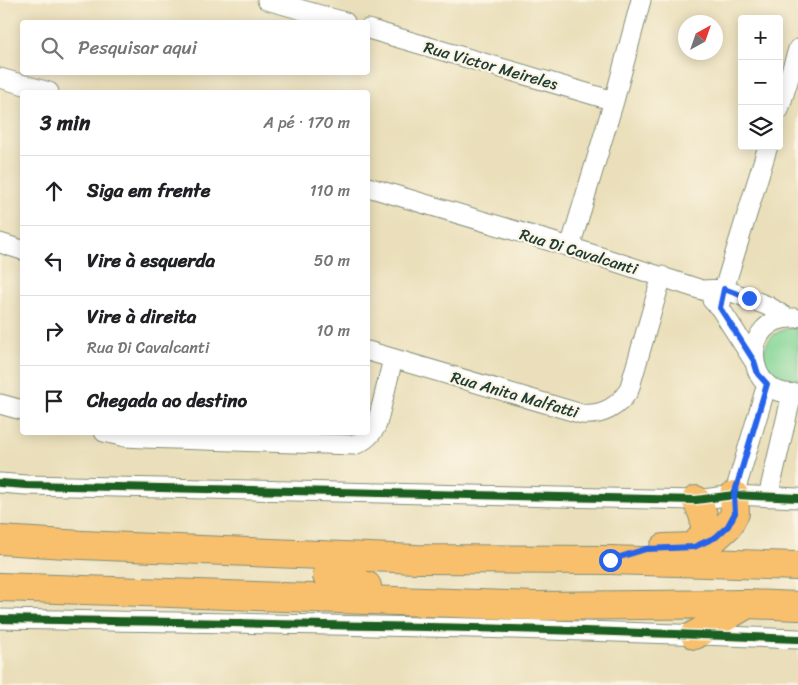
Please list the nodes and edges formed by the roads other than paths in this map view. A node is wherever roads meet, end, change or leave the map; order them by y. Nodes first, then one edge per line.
1 (267, 0) edge
2 (641, 0) edge
3 (337, 20) edge
4 (370, 30) edge
5 (798, 49) edge
6 (0, 78) edge
7 (42, 90) edge
8 (614, 101) junction
9 (781, 105) edge
10 (767, 150) edge
11 (370, 188) edge
12 (0, 243) edge
13 (570, 247) junction
14 (20, 249) edge
15 (662, 276) junction
16 (724, 289) junction
17 (702, 290) junction
18 (720, 308) junction
19 (793, 318) edge
20 (370, 352) edge
21 (393, 359) junction
22 (754, 361) junction
23 (767, 384) junction
24 (795, 393) edge
25 (0, 404) edge
26 (20, 409) edge
27 (117, 435) edge
28 (0, 483) edge
29 (734, 495) junction
30 (768, 497) junction
31 (798, 498) edge
32 (696, 500) junction
33 (0, 540) edge
34 (694, 547) junction
35 (417, 559) junction
36 (610, 560) junction
37 (798, 566) edge
38 (0, 587) edge
39 (747, 604) junction
40 (536, 606) junction
41 (798, 606) edge
42 (0, 619) edge
43 (695, 635) junction
44 (798, 639) edge

1 - 3 street
2 - 8 street
4 - 8 street, Rua Victor Meireles
5 - 9 street
6 - 7 street
8 - 13 street
10 - 16 street
11 - 13 street, Rua Di Cavalcanti
12 - 14 street
13 - 15 street, Rua Di Cavalcanti
15 - 17 street, Rua Di Cavalcanti
15 - 21 street, Rua Anita Malfatti
16 - 17 street, Rua Di Cavalcanti
16 - 18 street
16 - 19 street, Rua Di Cavalcanti
17 - 18 street
18 - 22 street
19 - 22 street
20 - 21 street, Rua Anita Malfatti
21 - 27 street
22 - 23 street
23 - 24 street
23 - 29 street
24 - 30 street
25 - 26 street
28 - 32 street
29 - 30 street
29 - 32 street
29 - 34 main road
30 - 31 street
32 - 34 main road
33 - 35 main road
34 - 36 main road
35 - 36 main road
35 - 40 main road
36 - 37 main road
38 - 40 main road
39 - 40 main road
39 - 41 main road
39 - 43 main road
42 - 43 street
43 - 44 street

